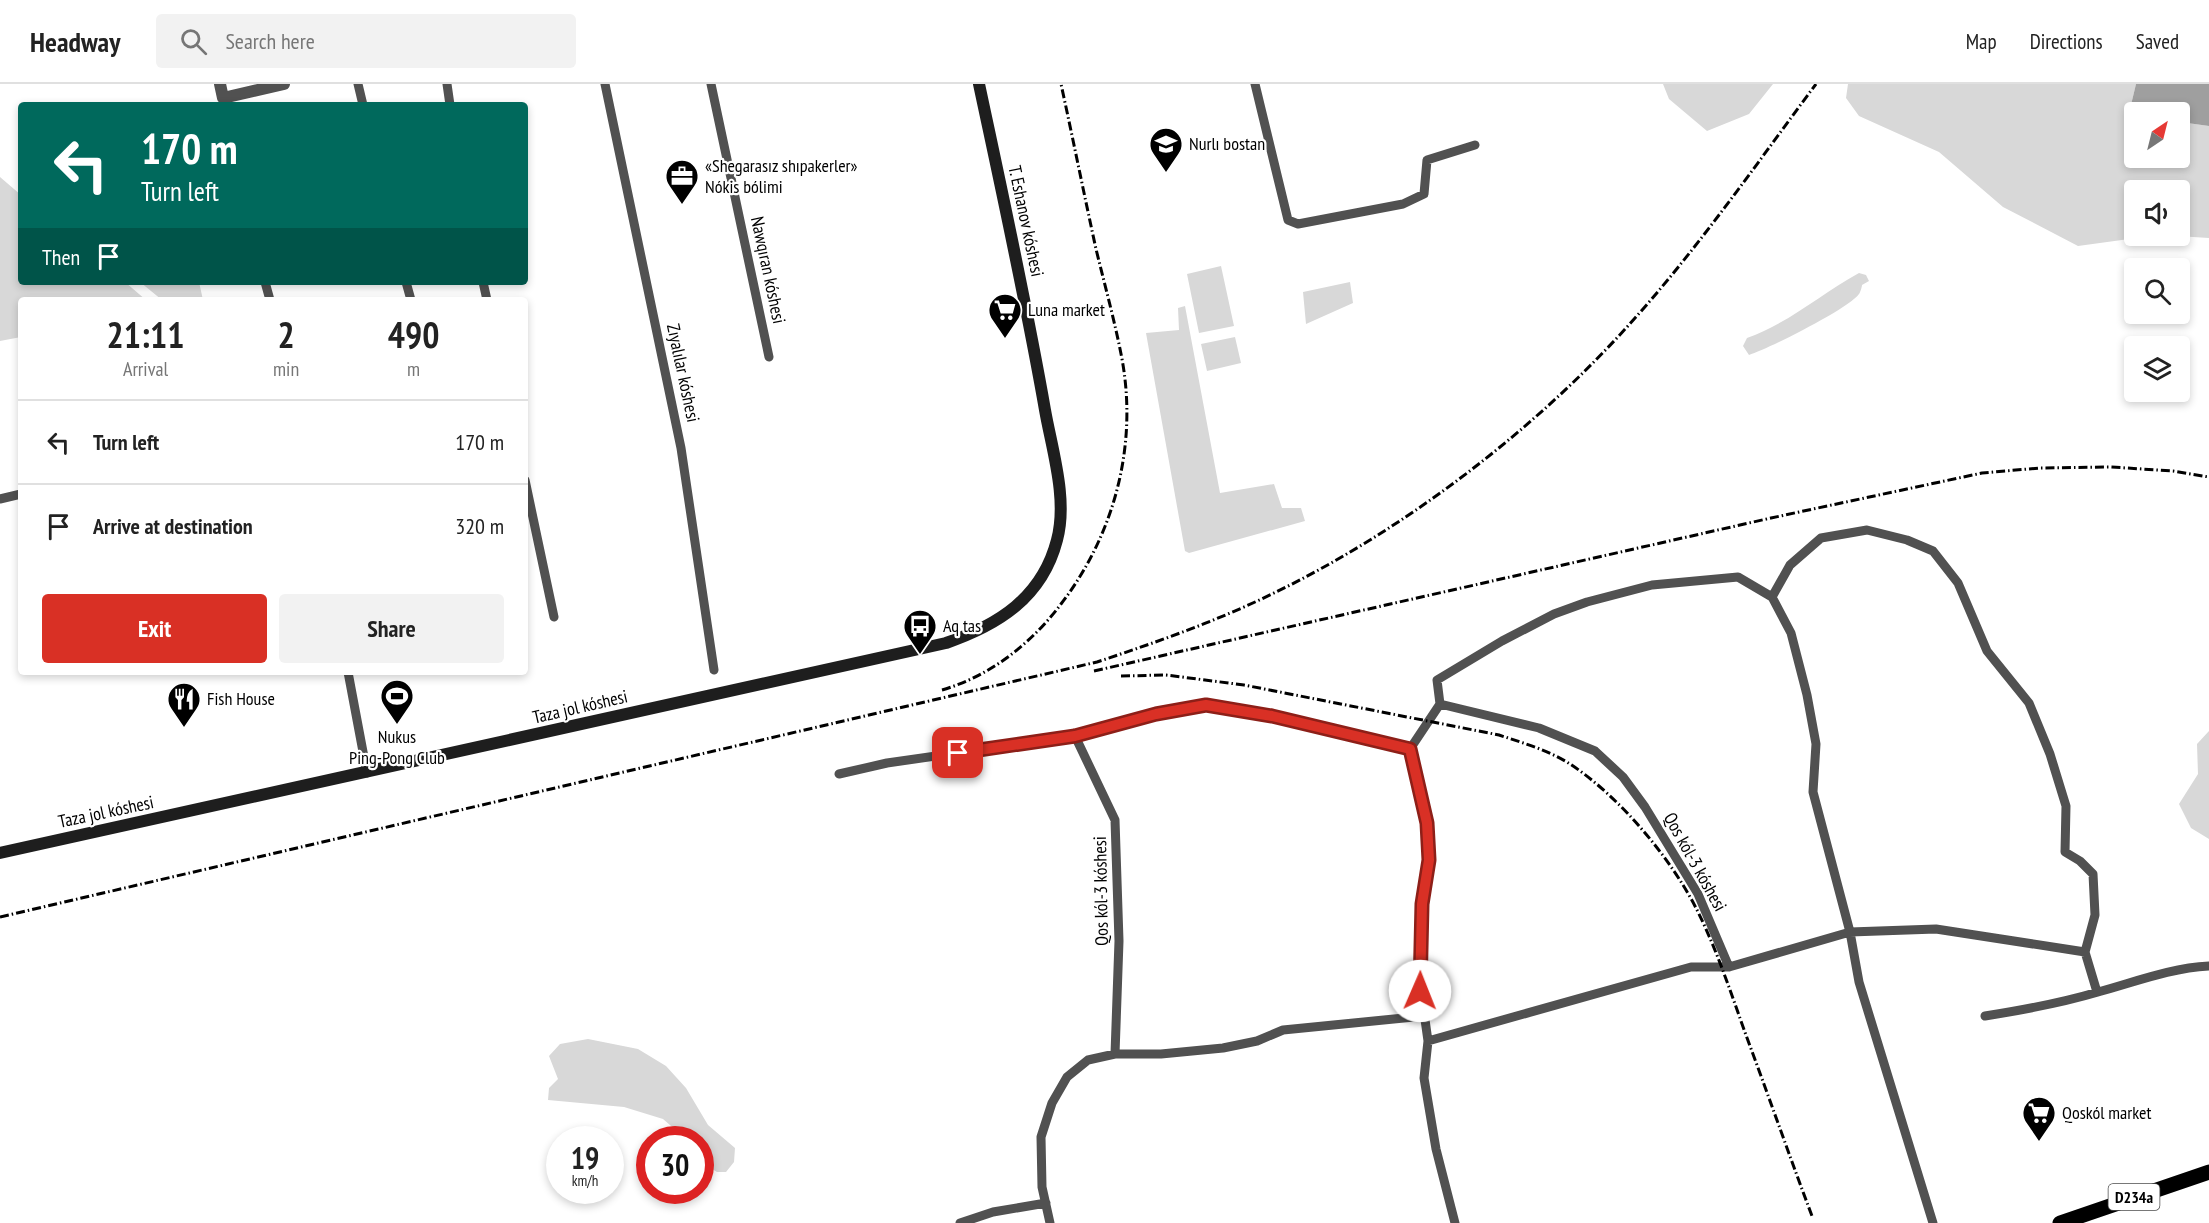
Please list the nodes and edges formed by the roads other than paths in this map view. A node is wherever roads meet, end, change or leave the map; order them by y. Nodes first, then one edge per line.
1 (220, 84) edge
2 (284, 84) edge
3 (358, 84) edge
4 (447, 84) edge
5 (605, 84) edge
6 (711, 84) edge
7 (979, 84) edge
8 (1255, 84) edge
9 (224, 102) edge
10 (362, 102) edge
11 (450, 102) edge
12 (1475, 145) dead end
13 (770, 357) dead end
14 (1057, 472) joint
15 (528, 494) edge
16 (18, 495) edge
17 (0, 499) edge
18 (1772, 597) junction
19 (554, 617) dead end
20 (714, 670) dead end
21 (349, 675) edge
22 (1440, 704) junction
23 (1075, 736) junction
24 (1410, 749) junction
25 (367, 773) junction
26 (839, 774) dead end
27 (0, 853) edge
28 (1850, 932) junction
29 (2085, 952) junction
30 (2209, 966) edge
31 (1729, 967) junction
32 (2097, 992) junction
33 (1424, 1016) junction
34 (1985, 1016) dead end
35 (1428, 1041) junction
36 (1115, 1054) junction
37 (2209, 1172) edge
38 (1046, 1203) junction
39 (960, 1223) edge
40 (1050, 1223) edge
41 (1455, 1223) edge
42 (1933, 1223) edge
43 (2060, 1223) edge

1 - 9 street
2 - 9 street
3 - 10 street
4 - 11 street
5 - 20 street, Zıyalılar kóshesi
6 - 13 street, Nawqıran kóshesi
7 - 14 main road, T. Eshanov kóshesi
8 - 12 street
14 - 25 main road, Taza jol kóshesi
15 - 19 street
16 - 17 street
18 - 22 street
18 - 28 street
18 - 29 street
21 - 25 street
22 - 24 street
22 - 31 street, Qos kól-3 kóshesi
23 - 24 street
23 - 26 street
23 - 36 street, Qos kól-3 kóshesi
24 - 33 street
25 - 27 main road, Taza jol kóshesi
28 - 29 street
28 - 31 street
28 - 42 street
29 - 32 street
30 - 32 street
31 - 35 street
32 - 34 street
33 - 35 street
33 - 36 street
35 - 41 street
36 - 38 street
37 - 43 main road, D234a
38 - 39 street
38 - 40 street

